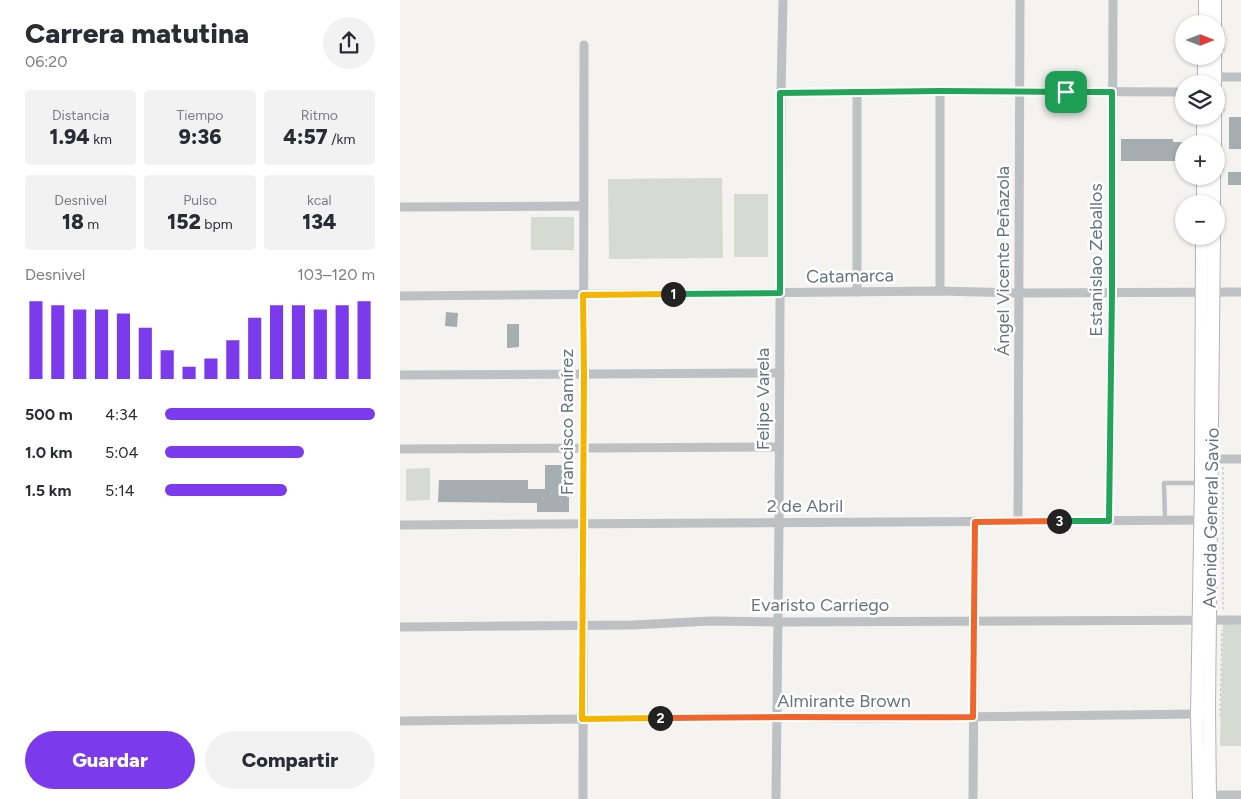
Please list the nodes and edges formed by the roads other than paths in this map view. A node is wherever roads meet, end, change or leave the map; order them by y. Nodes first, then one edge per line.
1 (783, 0) edge
2 (1020, 0) edge
3 (1113, 0) edge
4 (1205, 0) edge
5 (1216, 0) edge
6 (1205, 15) edge
7 (1218, 15) edge
8 (584, 45) dead end
9 (1241, 77) edge
10 (1225, 80) edge
11 (940, 91) junction
12 (857, 92) junction
13 (1019, 92) junction
14 (1112, 92) junction
15 (1175, 92) edge
16 (780, 93) junction
17 (583, 206) junction
18 (400, 207) edge
19 (1203, 245) edge
20 (1213, 245) edge
21 (857, 292) junction
22 (940, 292) junction
23 (1112, 292) junction
24 (1208, 292) junction
25 (1241, 292) edge
26 (780, 293) junction
27 (1020, 293) junction
28 (583, 295) junction
29 (400, 296) edge
30 (780, 372) junction
31 (584, 374) junction
32 (400, 375) edge
33 (779, 447) junction
34 (584, 448) junction
35 (400, 449) edge
36 (1217, 459) junction
37 (1241, 459) edge
38 (1201, 483) junction
39 (1164, 520) junction
40 (1206, 520) junction
41 (1018, 521) junction
42 (1109, 521) junction
43 (975, 522) junction
44 (779, 523) junction
45 (583, 524) junction
46 (400, 525) edge
47 (1210, 620) junction
48 (1241, 620) edge
49 (974, 621) junction
50 (778, 622) junction
51 (583, 626) junction
52 (400, 627) edge
53 (1197, 714) junction
54 (776, 716) junction
55 (973, 717) junction
56 (582, 719) junction
57 (400, 721) edge
58 (1241, 795) edge
59 (583, 799) edge
60 (776, 799) edge
61 (973, 799) edge
62 (1199, 799) edge
63 (1210, 799) edge
64 (1216, 799) edge

1 - 16 street, Felipe Varela
2 - 13 street, Ángel Vicente Peñazola
3 - 14 street, Estanislao Zeballos
4 - 6 main road
5 - 7 main road
8 - 17 street, Francisco Ramírez
9 - 10 street
11 - 12 street
11 - 13 street
11 - 22 street
12 - 16 street
12 - 21 street
13 - 14 street
13 - 27 street, Ángel Vicente Peñazola
14 - 15 street
14 - 23 street, Estanislao Zeballos
16 - 26 street, Felipe Varela
17 - 18 street
17 - 28 street, Francisco Ramírez
19 - 24 main road, Avenida General Savio
20 - 24 main road, Avenida General Savio
21 - 22 street, Catamarca
21 - 26 street, Catamarca
22 - 27 street, Catamarca
23 - 24 street, Catamarca
23 - 27 street, Catamarca
23 - 42 street, Estanislao Zeballos
24 - 25 street, Catamarca
24 - 36 main road, Avenida General Savio
24 - 38 main road, Avenida General Savio
26 - 28 street, Catamarca
26 - 30 street, Felipe Varela
27 - 41 street, Ángel Vicente Peñazola
28 - 29 street, Catamarca
28 - 31 street, Francisco Ramírez
30 - 31 street
30 - 33 street, Felipe Varela
31 - 32 street
31 - 34 street, Francisco Ramírez
33 - 34 street
33 - 44 street, Felipe Varela
34 - 35 street
34 - 45 street, Francisco Ramírez
36 - 37 street
36 - 40 main road, Avenida General Savio
38 - 39 lane
38 - 40 main road, Avenida General Savio
39 - 40 street, 2 de Abril
39 - 42 street, 2 de Abril
40 - 47 main road, Avenida General Savio
41 - 42 street, 2 de Abril
41 - 43 street, 2 de Abril
43 - 44 street, 2 de Abril
43 - 49 street
44 - 45 street, 2 de Abril
44 - 50 street, Felipe Varela
45 - 46 street, 2 de Abril
45 - 51 street, Francisco Ramírez
47 - 48 street, Evaristo Carriego
47 - 49 street, Evaristo Carriego
47 - 53 main road, Avenida General Savio
47 - 63 main road, Avenida General Savio
49 - 50 street, Evaristo Carriego
49 - 55 street
50 - 51 street, Evaristo Carriego
50 - 54 street, Felipe Varela
51 - 52 street, Evaristo Carriego
51 - 56 street, Francisco Ramírez
53 - 55 street, Almirante Brown
53 - 62 main road, Avenida General Savio
54 - 55 street, Almirante Brown
54 - 56 street, Almirante Brown
54 - 60 street, Felipe Varela
55 - 61 street
56 - 57 street, Almirante Brown
56 - 59 street, Francisco Ramírez
58 - 64 street

